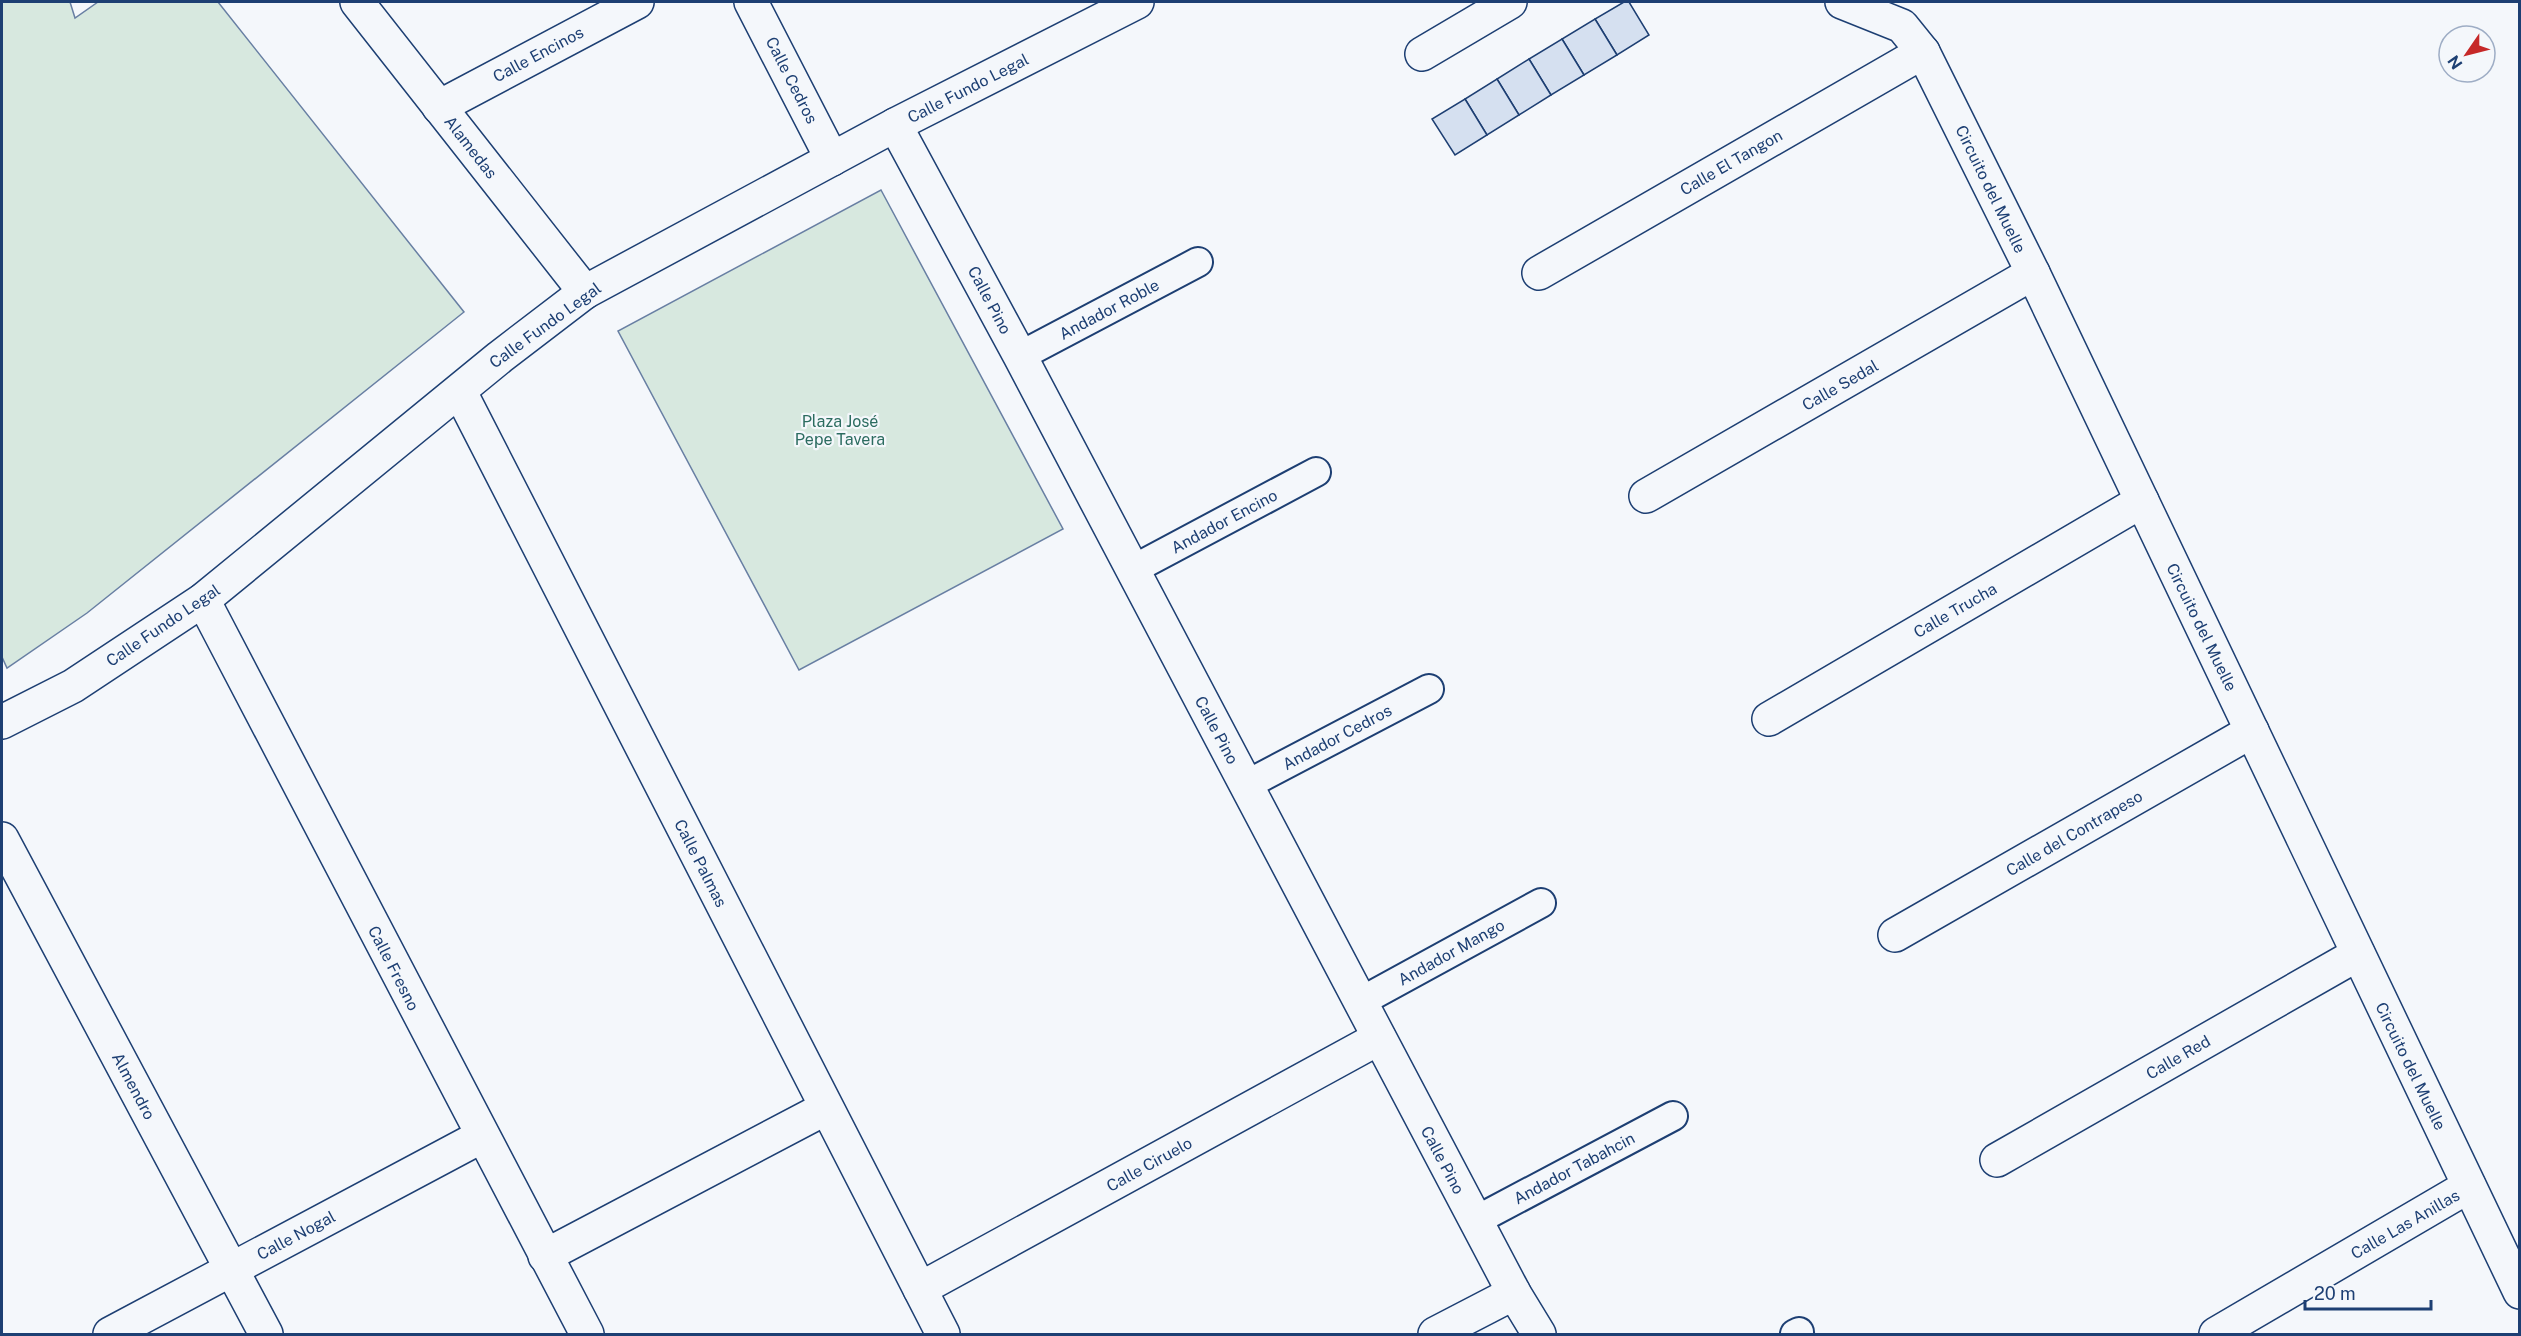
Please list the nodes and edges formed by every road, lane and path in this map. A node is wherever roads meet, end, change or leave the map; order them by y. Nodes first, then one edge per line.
1 (357, 2) edge
2 (637, 2) edge
3 (751, 2) edge
4 (1137, 2) edge
5 (1510, 2) edge
6 (1842, 2) edge
7 (602, 10) edge
8 (1095, 12) edge
9 (1923, 52) junction
10 (1422, 54) dead end
11 (439, 106) junction
12 (895, 125) junction
13 (832, 159) junction
14 (1198, 262) dead end
15 (1539, 273) dead end
16 (2033, 273) junction
17 (585, 292) junction
18 (1020, 356) junction
19 (460, 392) junction
20 (1316, 472) dead end
21 (1646, 496) dead end
22 (2142, 501) junction
23 (1132, 570) junction
24 (203, 600) junction
25 (1429, 689) dead end
26 (1768, 719) dead end
27 (2, 722) edge
28 (2252, 731) junction
29 (1246, 785) junction
30 (2, 839) edge
31 (1541, 903) dead end
32 (1895, 935) dead end
33 (2358, 954) junction
34 (1360, 1002) junction
35 (1379, 1038) junction
36 (826, 1108) junction
37 (1673, 1116) dead end
38 (482, 1136) junction
39 (1997, 1160) dead end
40 (2469, 1186) junction
41 (1475, 1221) junction
42 (545, 1256) junction
43 (232, 1269) junction
44 (920, 1290) junction
45 (2520, 1292) edge
46 (1514, 1293) junction
47 (110, 1335) edge
48 (266, 1335) edge
49 (587, 1335) edge
50 (943, 1335) edge
51 (1435, 1335) edge
52 (1539, 1335) edge
53 (2216, 1335) edge

1 - 11 street, Alamedas
2 - 7 street, Calle Encinos
3 - 13 street, Calle Cedros
4 - 8 street, Calle Fundo Legal
5 - 10 street
6 - 9 street, Circuito del Muelle
7 - 11 street, Calle Encinos
8 - 12 street, Calle Fundo Legal
9 - 15 street, Calle El Tangon
9 - 16 street, Circuito del Muelle
11 - 17 street, Alamedas
12 - 13 street, Calle Fundo Legal
12 - 18 street, Calle Pino
13 - 17 street, Calle Fundo Legal
14 - 18 street, Andador Roble
16 - 21 street, Calle Sedal
16 - 22 street, Circuito del Muelle
17 - 19 street, Calle Fundo Legal
18 - 23 street, Calle Pino
19 - 24 street, Calle Fundo Legal
19 - 36 street, Calle Palmas
20 - 23 street, Andador Encino
22 - 26 street, Calle Trucha
22 - 28 street, Circuito del Muelle
23 - 29 street, Calle Pino
24 - 27 street, Calle Fundo Legal
24 - 38 street, Calle Fresno
25 - 29 street, Andador Cedros
28 - 32 street, Calle del Contrapeso
28 - 33 street, Circuito del Muelle
29 - 34 street, Calle Pino
30 - 43 street, Almendro
31 - 34 street, Andador Mango
33 - 39 street, Calle Red
33 - 40 street, Circuito del Muelle
34 - 35 street, Calle Pino
35 - 41 street, Calle Pino
35 - 44 street, Calle Ciruelo
36 - 42 street
36 - 44 street, Calle Palmas
37 - 41 street, Andador Tabahcin
38 - 42 street, Calle Fresno
38 - 43 street, Calle Nogal
40 - 45 street, Circuito del Muelle
40 - 53 street, Calle Las Anillas
41 - 46 street, Calle Pino
42 - 49 street, Calle Fresno
43 - 47 street, Calle Nogal
43 - 48 street, Almendro
44 - 50 street, Calle Palmas
46 - 51 street
46 - 52 street, Calle Pino

